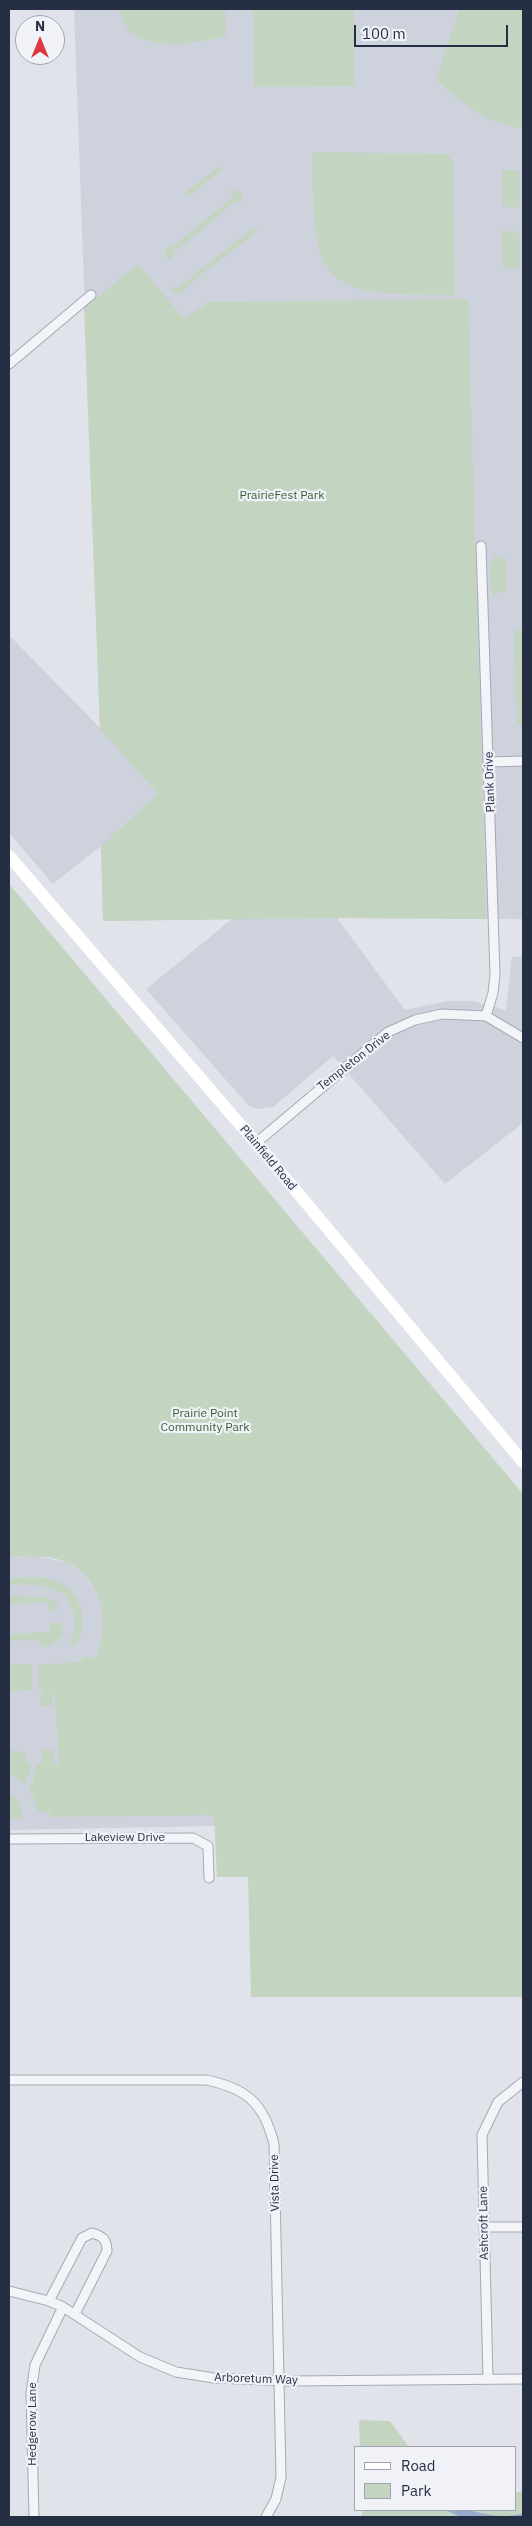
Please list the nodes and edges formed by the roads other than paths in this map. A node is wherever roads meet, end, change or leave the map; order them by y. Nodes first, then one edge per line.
1 (91, 295) dead end
2 (9, 364) edge
3 (481, 546) dead end
4 (523, 761) edge
5 (490, 762) junction
6 (9, 856) edge
7 (486, 1016) junction
8 (523, 1038) edge
9 (256, 1143) junction
10 (523, 1462) edge
11 (9, 1839) edge
12 (209, 1878) dead end
13 (9, 2080) edge
14 (523, 2082) edge
15 (484, 2226) junction
16 (523, 2226) edge
17 (9, 2291) edge
18 (49, 2301) junction
19 (63, 2307) junction
20 (75, 2314) junction
21 (523, 2379) edge
22 (488, 2380) junction
23 (278, 2381) junction
24 (34, 2517) edge
25 (266, 2517) edge

1 - 2 street
3 - 5 street, Plank Drive
4 - 5 street
5 - 7 street, Plank Drive
6 - 9 main road, Plainfield Road
7 - 8 street, Templeton Drive
7 - 9 street, Templeton Drive
9 - 10 main road, Plainfield Road
11 - 12 street, Lakeview Drive
13 - 23 street, Vista Drive
14 - 15 street, Ashcroft Lane
15 - 16 street
15 - 22 street, Ashcroft Lane
17 - 18 street, Arboretum Way
18 - 19 street, Arboretum Way
18 - 20 street
19 - 20 street, Arboretum Way
19 - 24 street, Hedgerow Lane
20 - 23 street, Arboretum Way
21 - 22 street, Arboretum Way
22 - 23 street, Arboretum Way
23 - 25 street, Vista Drive

